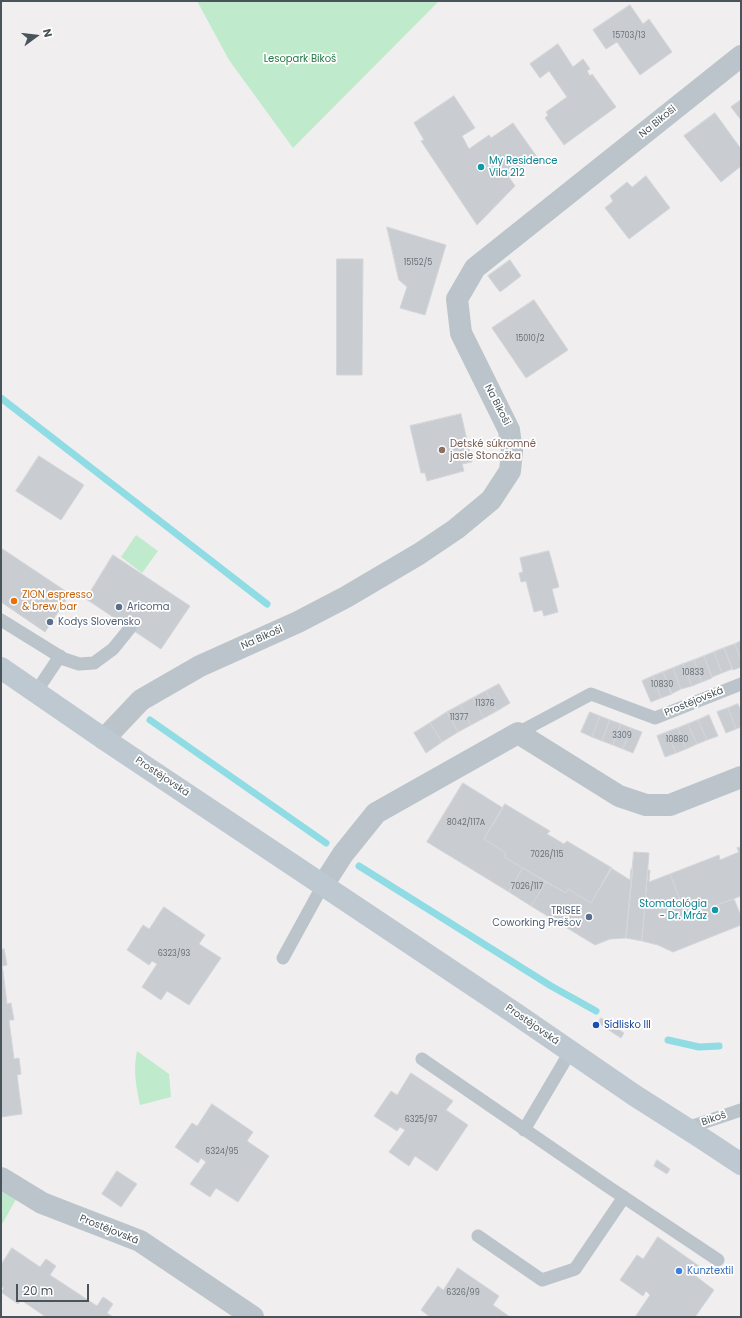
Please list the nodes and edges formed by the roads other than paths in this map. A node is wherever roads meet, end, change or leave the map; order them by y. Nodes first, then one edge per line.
1 (741, 56) edge
2 (1, 620) edge
3 (130, 628) dead end
4 (60, 656) junction
5 (1, 668) edge
6 (741, 684) edge
7 (36, 692) junction
8 (518, 733) junction
9 (104, 739) junction
10 (741, 777) edge
11 (323, 885) junction
12 (284, 958) dead end
13 (570, 1052) junction
14 (422, 1060) dead end
15 (741, 1110) edge
16 (687, 1128) junction
17 (524, 1130) junction
18 (741, 1164) edge
19 (1, 1178) edge
20 (624, 1197) junction
21 (478, 1236) dead end
22 (718, 1260) dead end
23 (253, 1317) edge

1 - 9 street, Na Bikoši
2 - 4 lane
3 - 4 lane
4 - 7 lane
5 - 7 street, Prostějovská
6 - 8 lane, Prostějovská
7 - 9 street, Prostějovská
8 - 10 street
8 - 11 street, Prostějovská
9 - 11 street, Prostějovská
11 - 12 lane
11 - 13 street, Prostějovská
13 - 16 street, Prostějovská
13 - 17 lane
14 - 17 lane
15 - 16 lane, Bikoš
16 - 18 street, Prostějovská
17 - 20 lane
19 - 23 street, Prostějovská
20 - 21 lane
20 - 22 lane

